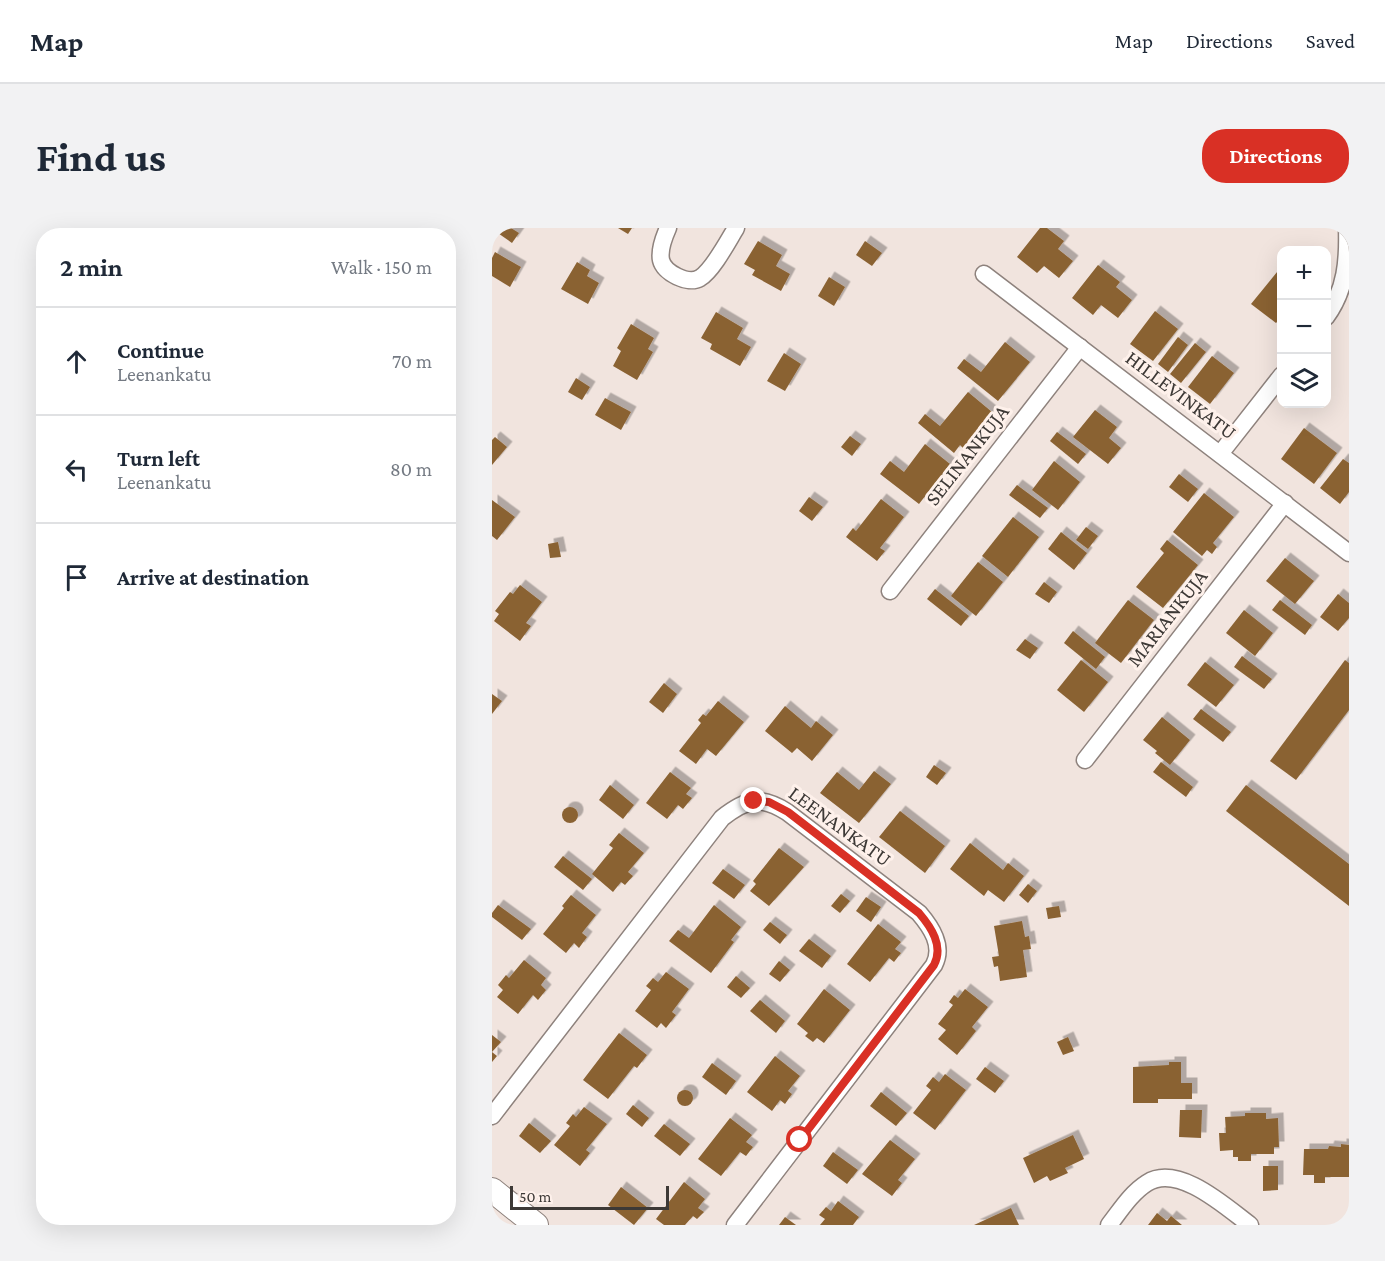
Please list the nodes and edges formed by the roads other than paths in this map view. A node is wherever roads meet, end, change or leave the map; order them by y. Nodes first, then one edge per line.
1 (668, 228) edge
2 (736, 228) edge
3 (1347, 228) edge
4 (984, 274) dead end
5 (1331, 309) edge
6 (1080, 347) junction
7 (1277, 380) edge
8 (1220, 454) junction
9 (1285, 503) junction
10 (1349, 553) edge
11 (890, 591) dead end
12 (1085, 760) dead end
13 (492, 1116) edge
14 (492, 1190) edge
15 (537, 1225) edge
16 (735, 1225) edge
17 (1109, 1225) edge
18 (1250, 1225) edge

1 - 2 street
3 - 5 street
4 - 6 street, HILLEVINKATU
6 - 8 street, HILLEVINKATU
6 - 11 street, SELINANKUJA
7 - 8 street
8 - 9 street, HILLEVINKATU
9 - 10 street, HILLEVINKATU
9 - 12 street, MARIANKUJA
13 - 16 street, LEENANKATU
14 - 15 street
17 - 18 street

